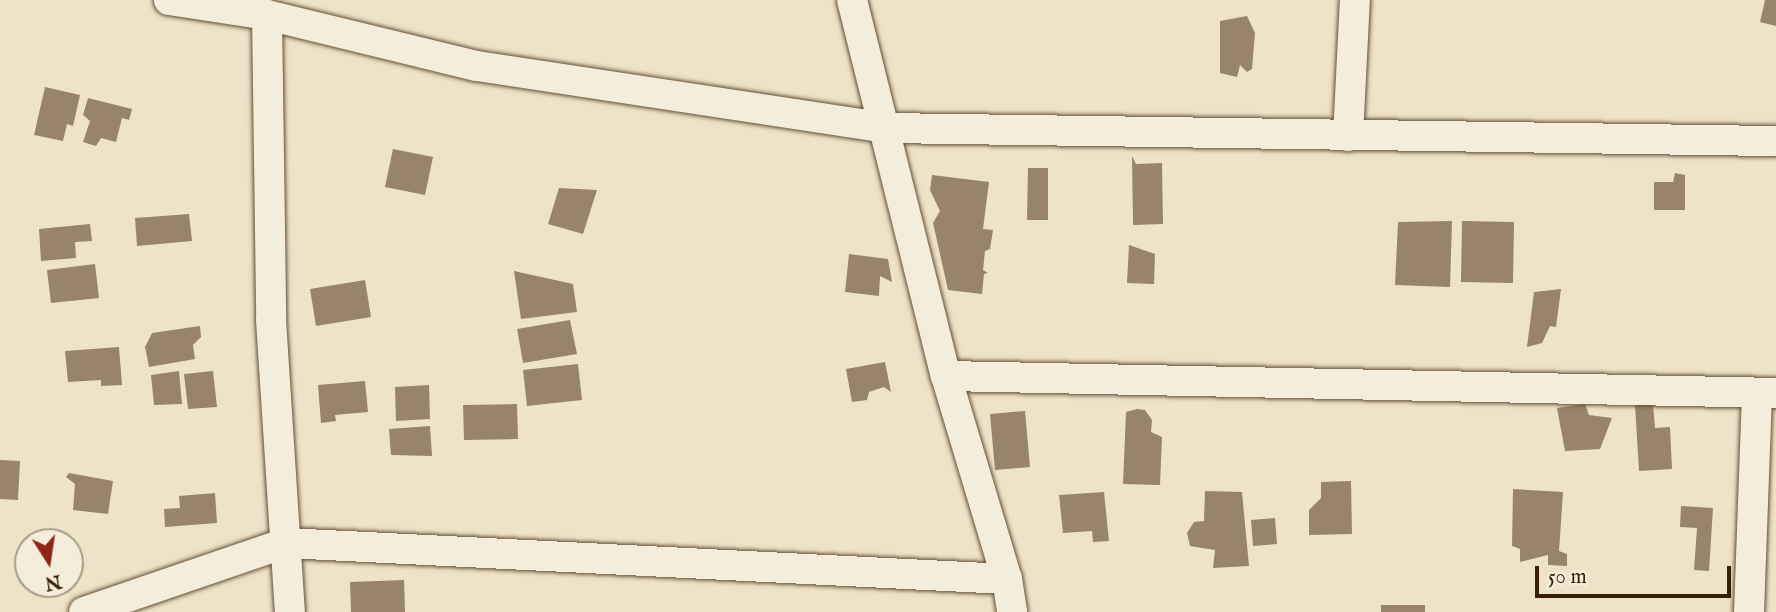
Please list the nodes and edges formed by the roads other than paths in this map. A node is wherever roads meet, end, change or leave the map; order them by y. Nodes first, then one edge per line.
1 (169, 0) edge
2 (852, 0) edge
3 (1355, 0) edge
4 (267, 15) junction
5 (886, 128) junction
6 (1348, 136) junction
7 (1776, 141) edge
8 (946, 376) junction
9 (1766, 393) edge
10 (286, 543) junction
11 (1007, 579) junction
12 (84, 612) edge
13 (290, 612) edge
14 (1012, 612) edge
15 (1749, 612) edge

1 - 4 street
2 - 5 street
3 - 6 street
4 - 5 street
4 - 10 street
5 - 6 street
5 - 8 street
6 - 7 street
8 - 9 street
8 - 11 street
9 - 15 street
10 - 11 street
10 - 12 street
10 - 13 street
11 - 14 street

